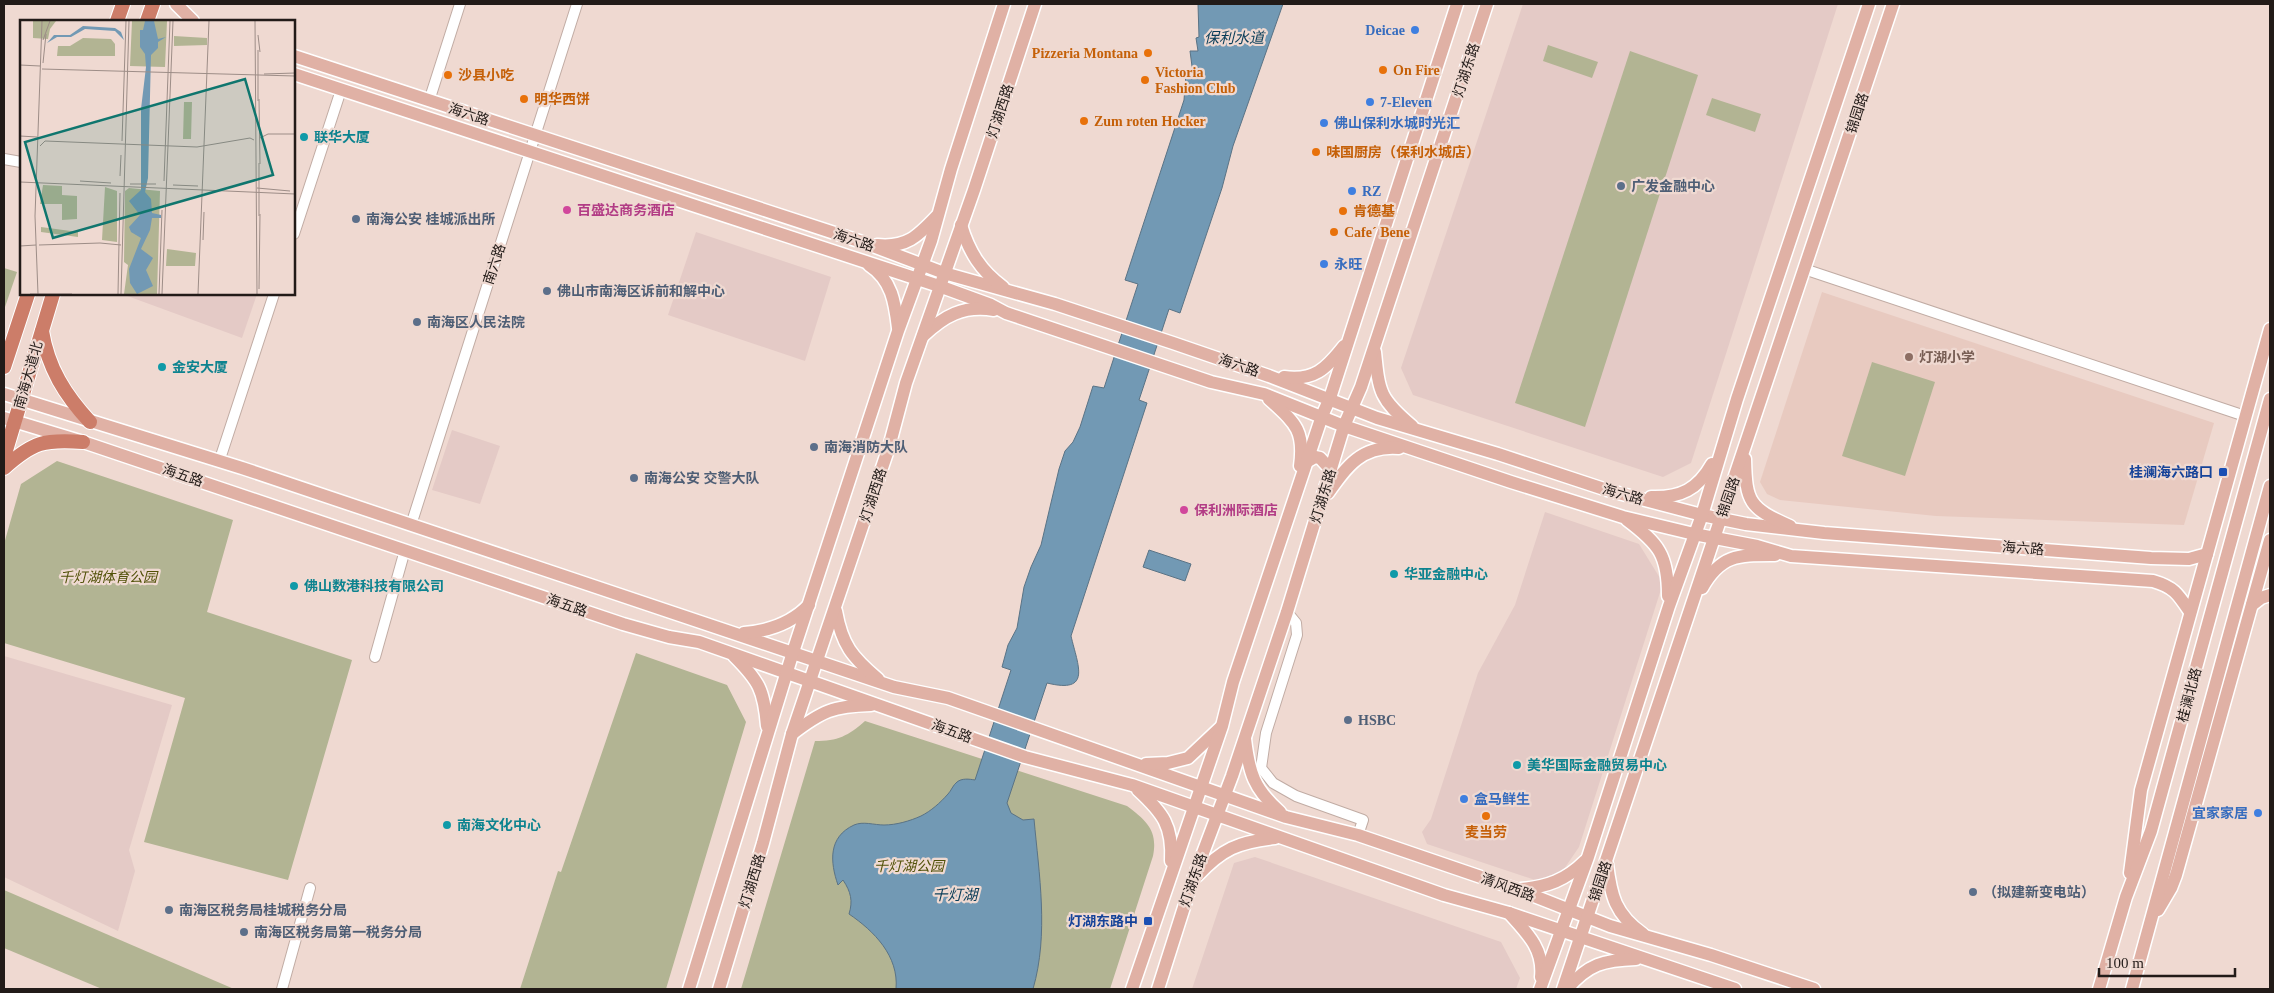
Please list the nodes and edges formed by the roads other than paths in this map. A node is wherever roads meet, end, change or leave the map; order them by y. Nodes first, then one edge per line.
1 (123, 4) edge
2 (153, 4) edge
3 (176, 4) edge
4 (460, 4) edge
5 (577, 4) edge
6 (1004, 4) edge
7 (1036, 4) edge
8 (1457, 4) edge
9 (1487, 4) edge
10 (1868, 4) edge
11 (1893, 4) edge
12 (117, 20) edge
13 (147, 20) edge
14 (192, 20) edge
15 (295, 56) edge
16 (295, 74) edge
17 (341, 90) junction
18 (430, 101) junction
19 (535, 136) junction
20 (530, 152) junction
21 (4, 159) edge
22 (20, 162) edge
23 (937, 216) junction
24 (961, 225) junction
25 (295, 231) edge
26 (865, 243) junction
27 (858, 259) junction
28 (922, 266) junction
29 (1804, 269) junction
30 (944, 272) junction
31 (918, 279) junction
32 (939, 286) junction
33 (1012, 293) junction
34 (28, 295) edge
35 (53, 295) edge
36 (274, 295) edge
37 (1006, 312) junction
38 (20, 319) junction
39 (41, 327) junction
40 (2270, 329) edge
41 (898, 331) junction
42 (921, 338) junction
43 (1350, 338) junction
44 (4, 341) edge
45 (1375, 345) junction
46 (4, 367) edge
47 (1269, 376) junction
48 (4, 394) edge
49 (1264, 394) junction
50 (1330, 398) junction
51 (21, 399) junction
52 (2270, 399) edge
53 (1353, 408) junction
54 (1322, 416) junction
55 (2245, 416) junction
56 (9, 420) edge
57 (90, 422) junction
58 (1344, 426) junction
59 (1418, 430) junction
60 (83, 442) junction
61 (1724, 444) junction
62 (1414, 449) junction
63 (1744, 449) junction
64 (4, 457) edge
65 (1308, 461) junction
66 (219, 462) junction
67 (4, 468) edge
68 (1331, 470) junction
69 (2270, 486) edge
70 (1296, 493) junction
71 (1634, 497) junction
72 (1322, 501) junction
73 (1702, 515) junction
74 (1623, 517) junction
75 (1721, 519) junction
76 (411, 525) junction
77 (1801, 531) junction
78 (1694, 534) junction
79 (1713, 538) junction
80 (2270, 548) edge
81 (405, 550) junction
82 (2207, 554) junction
83 (1791, 556) junction
84 (2270, 595) edge
85 (810, 603) junction
86 (2252, 605) junction
87 (1668, 606) junction
88 (835, 610) junction
89 (1287, 612) junction
90 (1688, 612) junction
91 (2190, 612) junction
92 (738, 633) junction
93 (793, 652) junction
94 (730, 653) junction
95 (374, 656) dead end
96 (817, 660) junction
97 (787, 673) junction
98 (810, 680) junction
99 (884, 683) junction
100 (878, 704) junction
101 (1222, 726) junction
102 (768, 732) junction
103 (792, 734) junction
104 (1244, 734) junction
105 (1138, 764) junction
106 (1132, 785) junction
107 (1201, 786) junction
108 (1224, 796) junction
109 (1194, 807) junction
110 (1216, 816) junction
111 (1286, 817) junction
112 (1358, 835) junction
113 (1279, 837) junction
114 (1588, 857) junction
115 (1606, 860) junction
116 (1171, 874) junction
117 (1192, 882) junction
118 (310, 888) dead end
119 (1519, 890) junction
120 (2126, 897) junction
121 (1569, 910) junction
122 (1509, 913) junction
123 (1588, 918) junction
124 (2150, 923) junction
125 (1563, 931) junction
126 (1581, 937) junction
127 (1649, 938) junction
128 (1647, 959) junction
129 (282, 989) edge
130 (689, 989) edge
131 (719, 989) edge
132 (1132, 989) edge
133 (1158, 989) edge
134 (1540, 989) edge
135 (1563, 989) edge
136 (1566, 989) edge
137 (1735, 989) edge
138 (1814, 989) edge
139 (2099, 989) edge
140 (2132, 989) edge

1 - 12 highway
2 - 13 highway
3 - 14 main road
4 - 18 street
5 - 19 street, 南六路
6 - 23 main road, 灯湖西路
7 - 24 main road, 灯湖西路
8 - 43 main road, 灯湖东路
9 - 45 main road, 灯湖东路
10 - 61 main road, 锦园路
11 - 29 main road, 锦园路
15 - 18 main road, 海六路
16 - 17 main road, 海六路
17 - 20 main road, 海六路
17 - 25 street
18 - 19 main road, 海六路
19 - 20 street, 南六路
19 - 26 main road, 海六路
20 - 27 main road, 海六路
20 - 76 street, 南六路
21 - 22 street
23 - 26 main road
23 - 28 main road, 灯湖西路
24 - 30 main road, 灯湖西路
24 - 33 main road
26 - 28 main road, 海六路
27 - 31 main road, 海六路
27 - 41 main road
28 - 30 main road, 海六路
28 - 31 main road, 灯湖西路
29 - 55 street
29 - 63 main road, 锦园路
30 - 32 main road, 灯湖西路
30 - 33 main road, 海六路
31 - 32 main road, 海六路
31 - 41 main road, 灯湖西路
32 - 37 main road, 海六路
32 - 42 main road, 灯湖西路
33 - 47 main road, 海六路
34 - 38 highway, 南海大道北
35 - 39 highway, 南海大道北
36 - 66 street
37 - 42 main road
37 - 49 main road, 海六路
38 - 44 highway
38 - 46 highway, 南海大道北
39 - 51 highway, 南海大道北
39 - 57 highway
40 - 55 main road
41 - 85 main road, 灯湖西路
42 - 88 main road, 灯湖西路
43 - 47 main road
43 - 50 main road, 灯湖东路
45 - 53 main road, 灯湖东路
45 - 59 main road
47 - 50 main road, 海六路
48 - 51 main road, 清风西路
49 - 54 main road, 海六路
49 - 70 main road
50 - 53 main road, 海六路
50 - 54 main road, 灯湖东路
51 - 56 highway, 南海大道北
51 - 57 main road, 清风西路
52 - 120 main road, 桂澜北路
53 - 58 main road, 灯湖东路
53 - 59 main road, 海六路
54 - 58 main road, 海六路
54 - 65 main road, 灯湖东路
55 - 82 main road
56 - 60 main road, 海五路
56 - 64 highway, 南海大道北
57 - 66 main road, 清风西路
58 - 62 main road, 海六路
58 - 68 main road, 灯湖东路
59 - 71 main road, 海六路
60 - 67 highway
60 - 81 main road, 海五路
61 - 71 main road
61 - 73 main road, 锦园路
62 - 72 main road
62 - 74 main road, 海六路
63 - 75 main road, 锦园路
63 - 77 main road
65 - 68 main road
65 - 70 main road, 灯湖东路
66 - 76 main road, 清风西路
68 - 72 main road, 灯湖东路
69 - 124 main road, 桂澜北路
70 - 101 main road, 灯湖东路
71 - 73 main road, 海六路
72 - 89 main road, 灯湖东路
73 - 75 main road, 海六路
73 - 78 main road, 锦园路
74 - 78 main road, 海六路
74 - 87 main road
75 - 77 main road, 海六路
75 - 79 main road, 锦园路
76 - 92 main road, 清风西路
77 - 82 main road, 海六路
78 - 79 main road, 海六路
78 - 87 main road, 锦园路
79 - 83 main road, 海六路
79 - 90 main road, 锦园路
80 - 86 main road
81 - 94 main road, 海五路
81 - 95 street
82 - 91 main road
83 - 90 main road
83 - 91 main road, 海六路
84 - 86 main road
85 - 92 main road
85 - 93 main road, 灯湖西路
86 - 124 main road
87 - 114 main road, 锦园路
88 - 96 main road, 灯湖西路
88 - 99 main road
89 - 104 main road, 灯湖东路
89 - 112 street
90 - 115 main road, 锦园路
91 - 120 main road
92 - 93 main road, 清风西路
93 - 96 main road, 清风西路
93 - 97 main road, 灯湖西路
94 - 97 main road, 海五路
94 - 102 main road
96 - 98 main road, 灯湖西路
96 - 99 main road, 清风西路
97 - 98 main road, 海五路
97 - 102 main road, 灯湖西路
98 - 100 main road, 海五路
98 - 103 main road, 灯湖西路
99 - 105 main road, 清风西路
100 - 103 main road
100 - 106 main road, 海五路
101 - 105 main road
101 - 107 main road, 灯湖东路
102 - 130 main road, 灯湖西路
103 - 131 main road, 灯湖西路
104 - 108 main road, 灯湖东路
104 - 111 main road
105 - 107 main road, 清风西路
106 - 109 main road, 清风西路
106 - 116 main road
107 - 108 main road, 清风西路
107 - 109 main road, 灯湖东路
108 - 110 main road, 灯湖东路
108 - 111 main road, 清风西路
109 - 110 main road, 清风西路
109 - 116 main road, 灯湖东路
110 - 113 main road, 清风西路
110 - 117 main road, 灯湖东路
111 - 112 main road, 清风西路
112 - 119 main road, 清风西路
113 - 117 main road
113 - 122 main road, 清风西路
114 - 119 main road
114 - 121 main road, 锦园路
115 - 123 main road, 锦园路
115 - 127 main road
116 - 132 main road, 灯湖东路
117 - 133 main road, 灯湖东路
118 - 129 street
119 - 121 main road, 清风西路
120 - 139 main road, 桂澜北路
121 - 123 main road, 清风西路
121 - 125 main road, 锦园路
122 - 125 main road, 清风西路
122 - 134 main road
123 - 126 main road, 锦园路
123 - 127 main road, 清风西路
124 - 140 main road, 桂澜北路
125 - 126 main road, 清风西路
125 - 134 main road, 锦园路
126 - 128 main road, 清风西路
126 - 135 main road, 锦园路
127 - 138 main road, 清风西路
128 - 136 main road
128 - 137 main road, 清风西路

